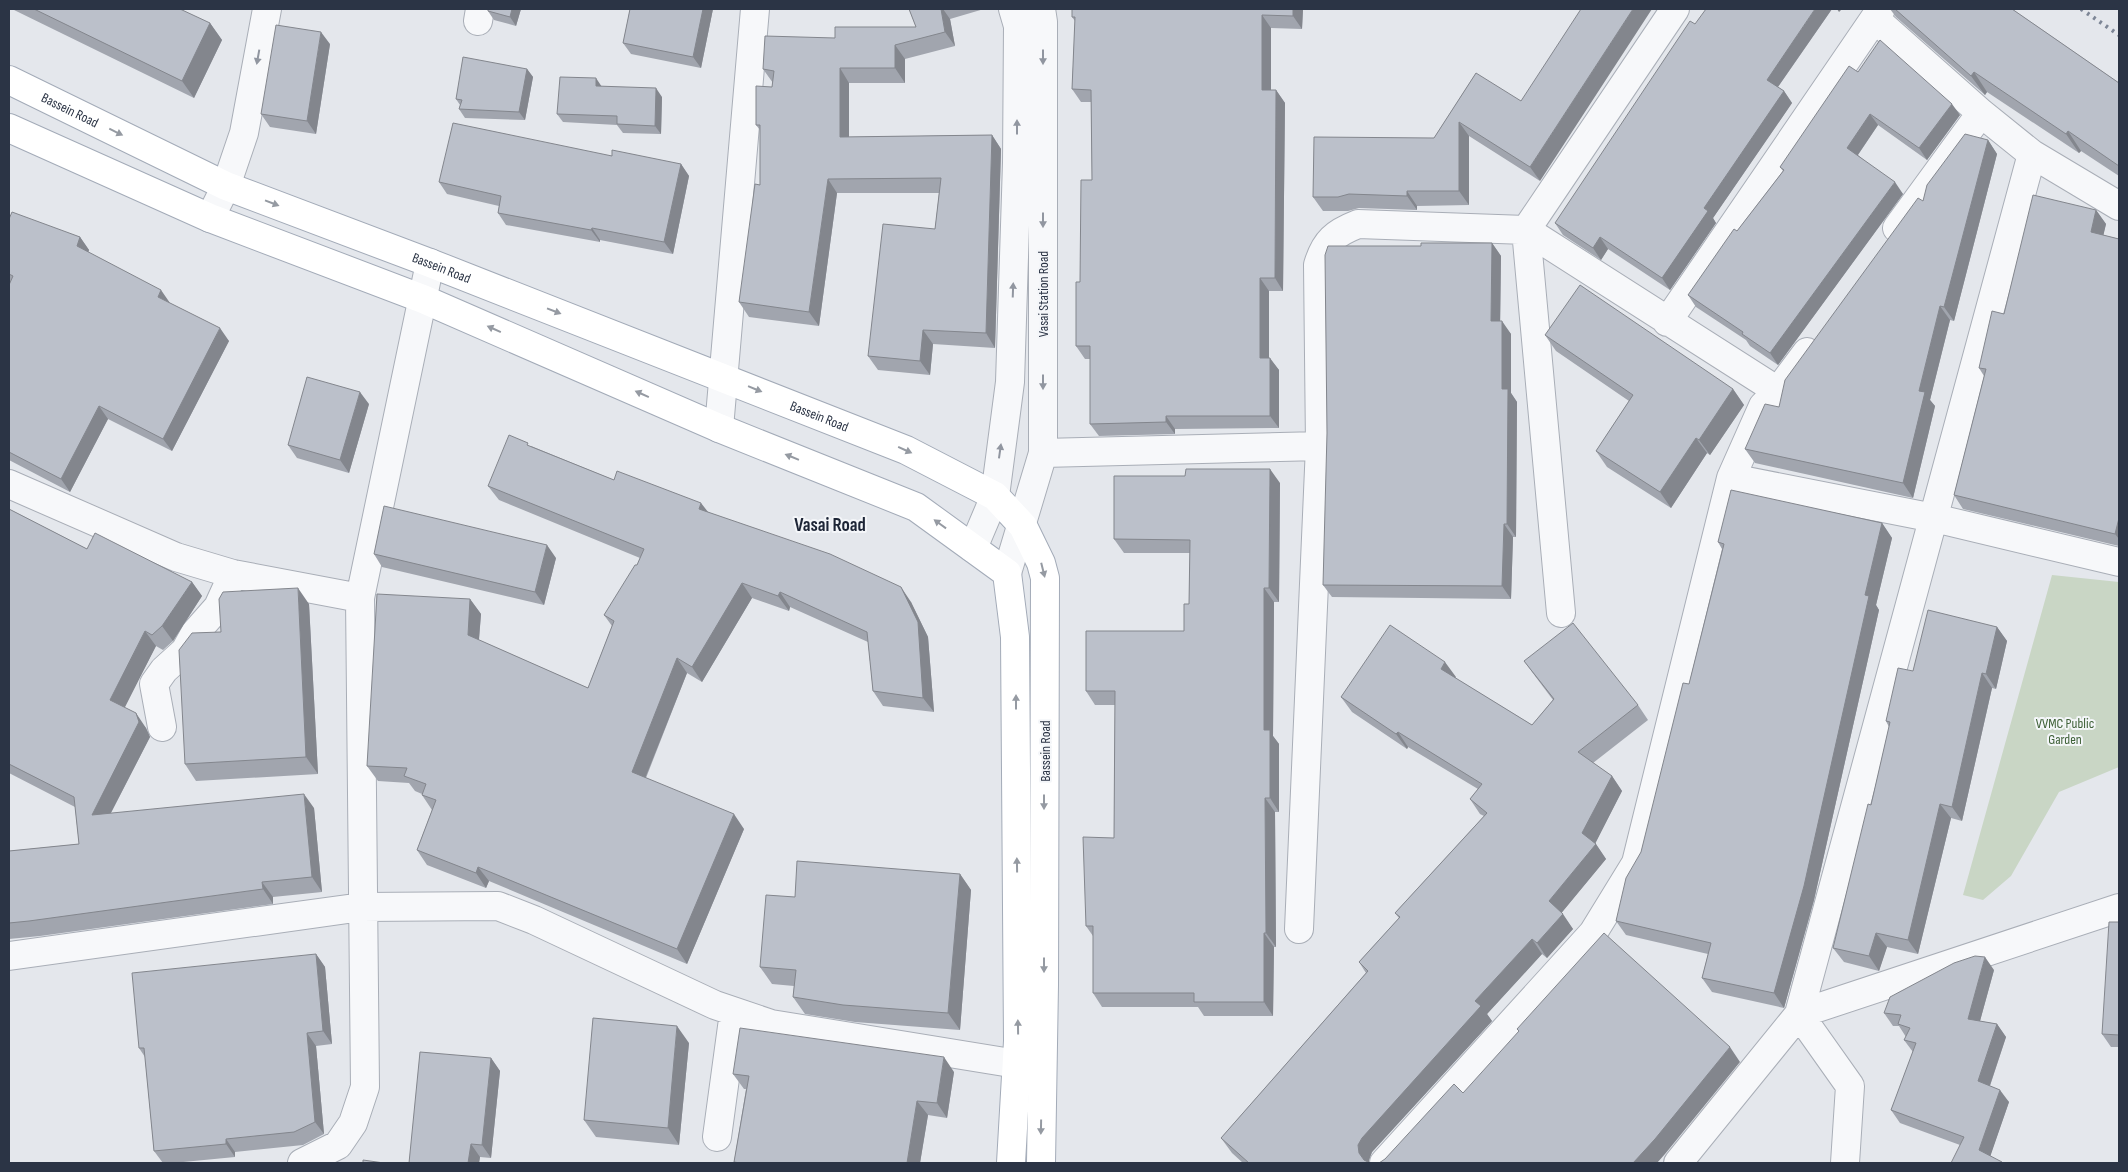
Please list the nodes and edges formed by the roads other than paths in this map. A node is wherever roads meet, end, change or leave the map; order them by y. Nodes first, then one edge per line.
1 (267, 9) edge
2 (755, 9) edge
3 (1014, 9) edge
4 (1041, 9) edge
5 (1675, 9) edge
6 (1878, 14) edge
7 (9, 80) edge
8 (1980, 113) junction
9 (9, 128) edge
10 (2032, 154) junction
11 (226, 186) junction
12 (2119, 206) edge
13 (210, 218) junction
14 (1526, 230) junction
15 (1882, 248) edge
16 (430, 263) junction
17 (423, 299) junction
18 (1667, 322) junction
19 (1824, 328) edge
20 (722, 376) junction
21 (1778, 391) junction
22 (719, 428) junction
23 (1320, 446) junction
24 (1043, 453) junction
25 (1731, 478) junction
26 (9, 484) edge
27 (994, 496) junction
28 (1934, 518) junction
29 (1023, 526) junction
30 (973, 548) junction
31 (2119, 562) edge
32 (1007, 573) junction
33 (233, 574) junction
34 (360, 598) junction
35 (1561, 613) dead end
36 (162, 727) dead end
37 (362, 907) junction
38 (2119, 908) edge
39 (1299, 929) dead end
40 (9, 956) edge
41 (734, 1012) junction
42 (1800, 1014) junction
43 (1030, 1065) junction
44 (717, 1137) dead end
45 (302, 1163) edge
46 (1011, 1163) edge
47 (1041, 1163) edge
48 (1384, 1163) edge
49 (1678, 1163) edge
50 (1845, 1163) edge

1 -> 11 street
2 - 20 street
27 -> 3 street
4 -> 24 street, Vasai Station Road
5 - 14 street
6 - 8 street
6 - 18 street
7 -> 11 main road, Bassein Road
8 - 10 street
8 - 15 street
9 - 13 main road
10 - 12 street
10 - 28 street
11 - 13 street
11 -> 16 main road, Bassein Road
13 - 17 main road
14 - 18 street
14 - 23 street
14 - 35 street
16 - 17 street
16 -> 20 main road, Bassein Road
22 -> 17 main road
17 - 34 street
18 - 21 street
19 - 21 street
20 - 22 street
20 -> 27 main road, Bassein Road
21 - 25 street
30 -> 22 main road
23 - 24 street
23 - 39 street
24 - 29 street, Vasai Station Road
25 - 28 street
25 - 48 street
26 - 33 street
27 - 29 main road, Bassein Road
27 - 30 street
28 - 31 street
28 - 42 street
29 - 32 street, Vasai Station Road
29 -> 43 main road, Bassein Road
30 - 32 main road
43 -> 32 main road, Bassein Road
33 - 34 street
33 - 36 street
34 - 37 street
37 - 40 street
37 - 41 street
37 - 45 street
38 - 42 street
41 - 43 street
41 - 44 street
42 - 49 street
42 - 50 street
43 - 46 main road, Bassein Road
43 -> 47 main road, Bassein Road

